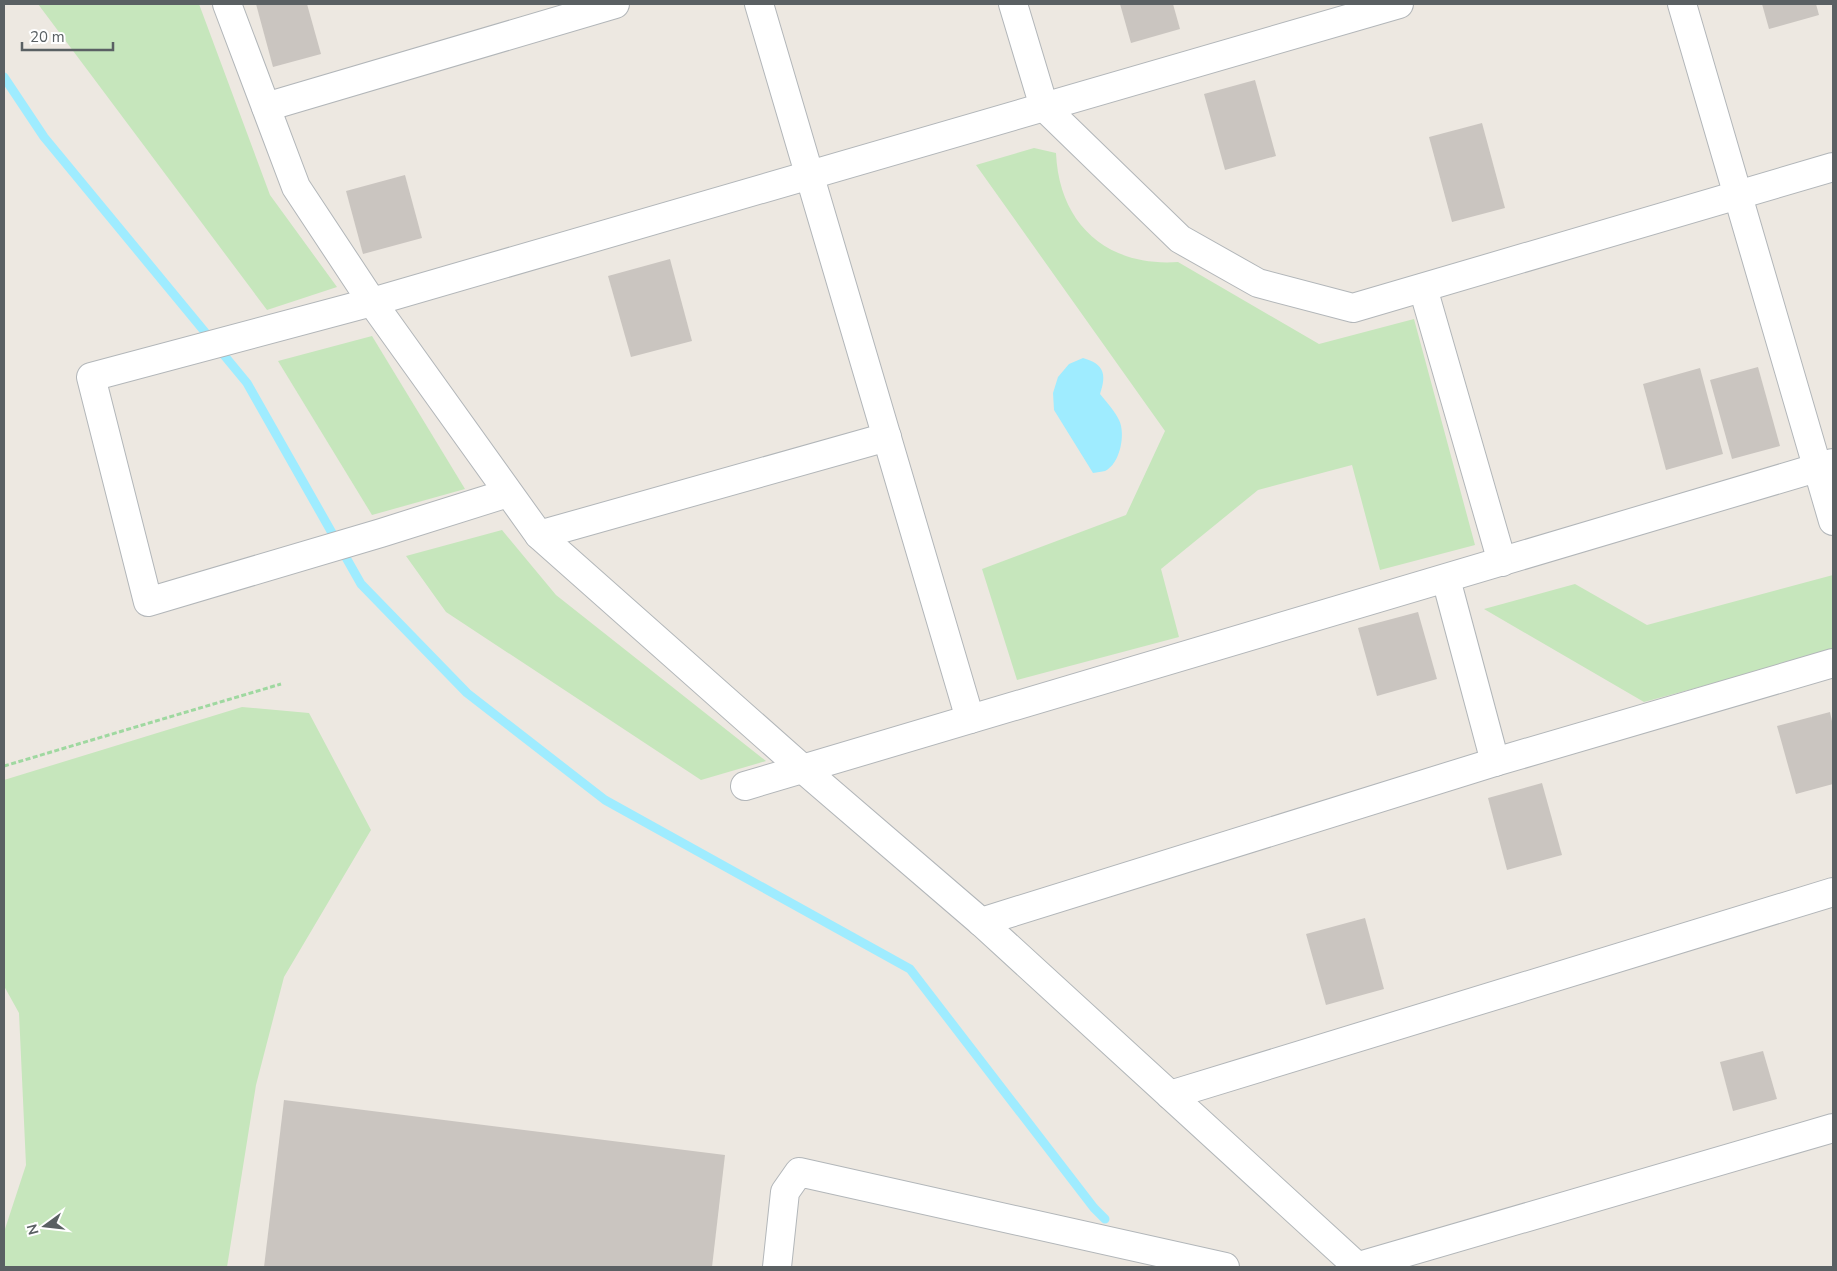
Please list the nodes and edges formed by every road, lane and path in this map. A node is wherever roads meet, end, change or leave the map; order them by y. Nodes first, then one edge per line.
1 (227, 4) edge
2 (615, 4) edge
3 (759, 4) edge
4 (1013, 4) edge
5 (1399, 4) edge
6 (1682, 4) edge
7 (266, 107) junction
8 (1044, 107) junction
9 (1833, 167) edge
10 (810, 175) junction
11 (1738, 195) junction
12 (1423, 288) junction
13 (372, 302) junction
14 (887, 437) junction
15 (1825, 466) edge
16 (508, 493) junction
17 (1833, 521) edge
18 (539, 535) junction
19 (1502, 562) junction
20 (1446, 579) junction
21 (1833, 663) edge
22 (281, 684) dead end
23 (970, 720) junction
24 (1495, 762) junction
25 (4, 766) edge
26 (803, 769) junction
27 (745, 786) dead end
28 (1833, 892) edge
29 (981, 922) junction
30 (1170, 1095) junction
31 (1833, 1128) edge
32 (777, 1267) edge
33 (1225, 1267) edge
34 (1357, 1267) edge

1 - 7 street
2 - 7 street
3 - 10 street
4 - 8 street
5 - 8 street
6 - 11 street
7 - 13 street
8 - 10 street
8 - 12 street
9 - 11 street
10 - 13 street
10 - 14 street
11 - 12 street
11 - 15 street
12 - 19 street
13 - 16 street
13 - 16 street
14 - 18 street
14 - 23 street
15 - 17 street
15 - 19 street
16 - 18 street
18 - 26 street
19 - 20 street
20 - 23 street
20 - 24 street
21 - 24 street
22 - 25 path
23 - 26 street
24 - 29 street
26 - 27 street
26 - 29 street
28 - 30 street
29 - 30 street
30 - 34 street
31 - 34 street
32 - 33 street

